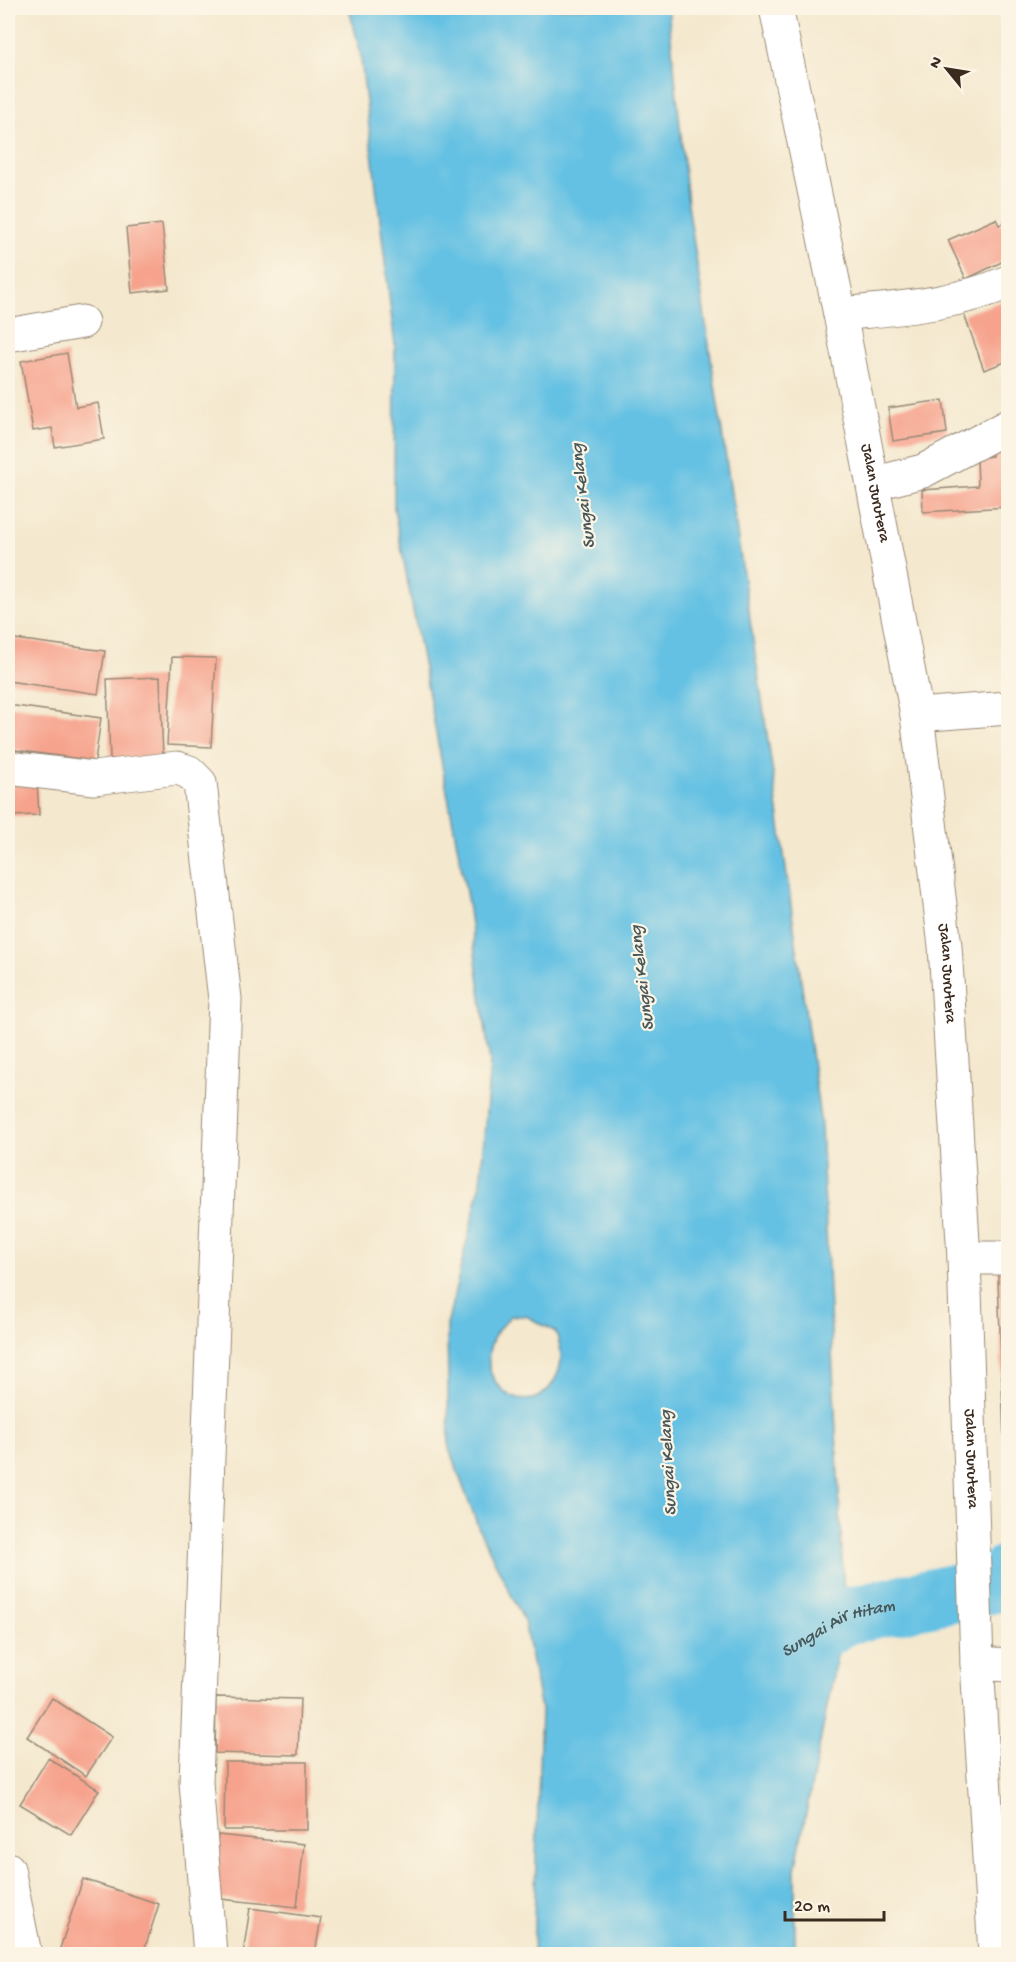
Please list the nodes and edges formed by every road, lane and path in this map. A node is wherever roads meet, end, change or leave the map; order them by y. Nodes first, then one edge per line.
1 (776, 8) edge
2 (1008, 282) edge
3 (840, 314) junction
4 (82, 322) dead end
5 (8, 335) edge
6 (1008, 426) edge
7 (873, 484) junction
8 (1008, 708) edge
9 (917, 715) junction
10 (8, 768) edge
11 (964, 1258) junction
12 (1008, 1258) edge
13 (993, 1664) edge
14 (8, 1869) edge
15 (12, 1914) edge
16 (25, 1954) edge
17 (210, 1954) edge
18 (995, 1954) edge

1 - 3 street, Jalan Jurutera
2 - 3 street
3 - 7 street, Jalan Jurutera
4 - 5 street
6 - 7 street
7 - 9 street, Jalan Jurutera
8 - 9 street
9 - 11 street, Jalan Jurutera
10 - 17 street
11 - 12 street
11 - 13 street, Jalan Jurutera
13 - 18 street, Jalan Jurutera
14 - 15 street
15 - 16 street

